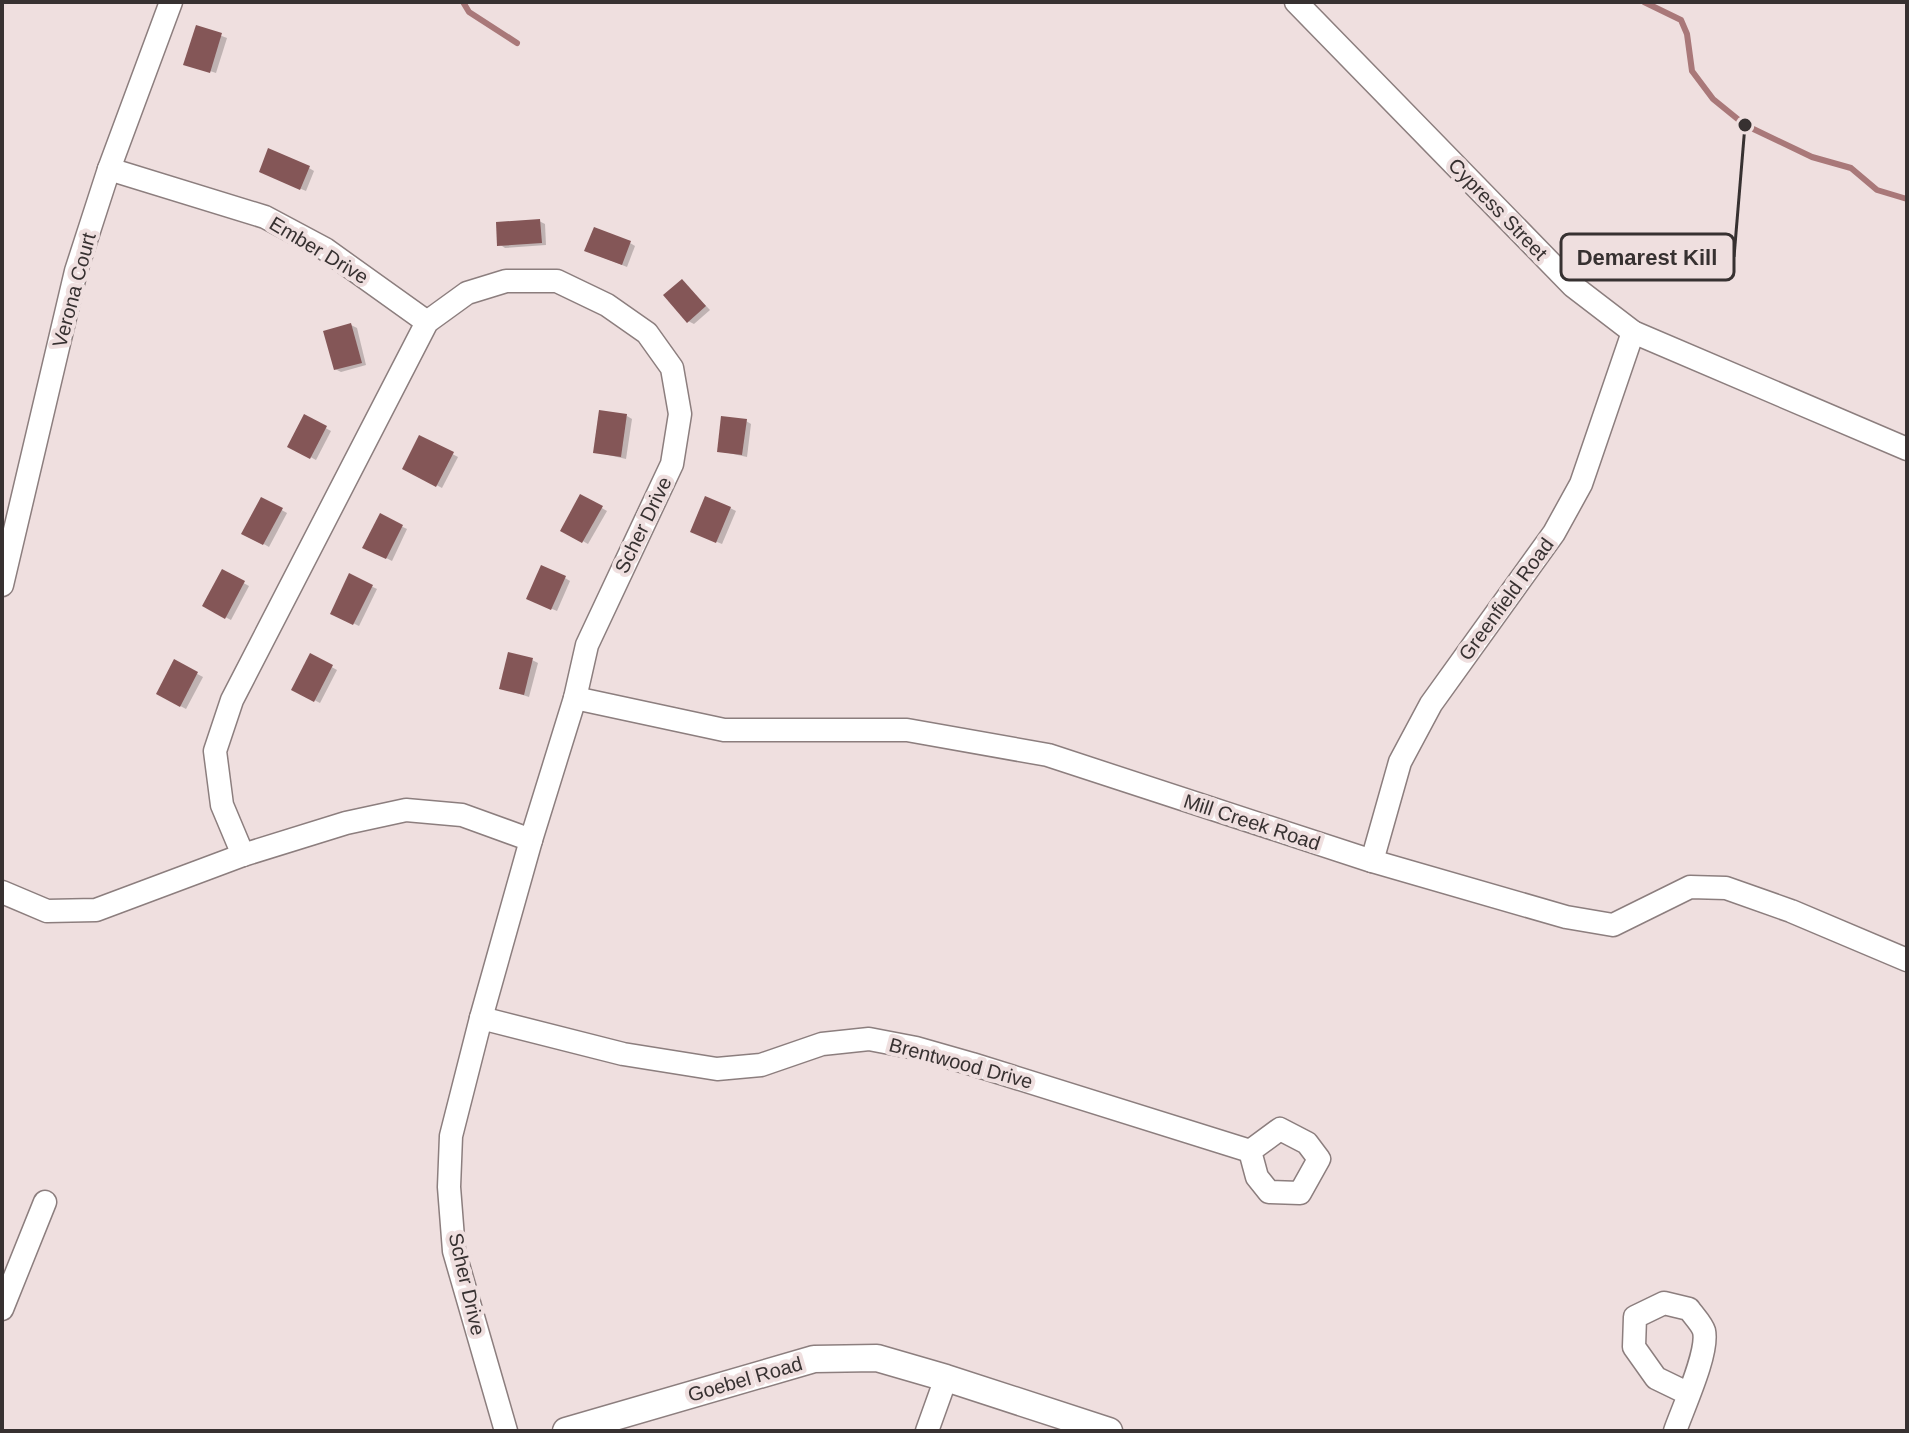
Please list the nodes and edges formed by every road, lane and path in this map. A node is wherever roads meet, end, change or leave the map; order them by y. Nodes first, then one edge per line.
1 (171, 2) edge
2 (1296, 2) edge
3 (109, 169) junction
4 (427, 322) junction
5 (1633, 332) junction
6 (1907, 449) edge
7 (2, 585) edge
8 (575, 698) junction
9 (531, 840) junction
10 (243, 855) junction
11 (1372, 861) junction
12 (2, 892) edge
13 (1907, 960) edge
14 (481, 1018) junction
15 (1250, 1151) dead end
16 (45, 1202) dead end
17 (2, 1309) edge
18 (946, 1378) junction
19 (1687, 1393) dead end
20 (506, 1431) edge
21 (566, 1431) edge
22 (927, 1431) edge
23 (1109, 1431) edge
24 (1675, 1431) edge

1 - 3 street, Verona Court
2 - 5 street, Cypress Street
3 - 4 street, Ember Drive
3 - 7 street, Verona Court
4 - 8 street, Scher Drive
4 - 10 street, Scher Drive
5 - 6 street, Cypress Street
5 - 11 street, Greenfield Road
8 - 9 street, Scher Drive
8 - 11 street, Mill Creek Road
9 - 10 street
9 - 14 street, Scher Drive
10 - 12 street
11 - 13 street, Mill Creek Road
14 - 15 street, Brentwood Drive
14 - 20 street, Scher Drive
16 - 17 street
18 - 21 street, Goebel Road
18 - 22 street
18 - 23 street, Goebel Road
19 - 24 street

